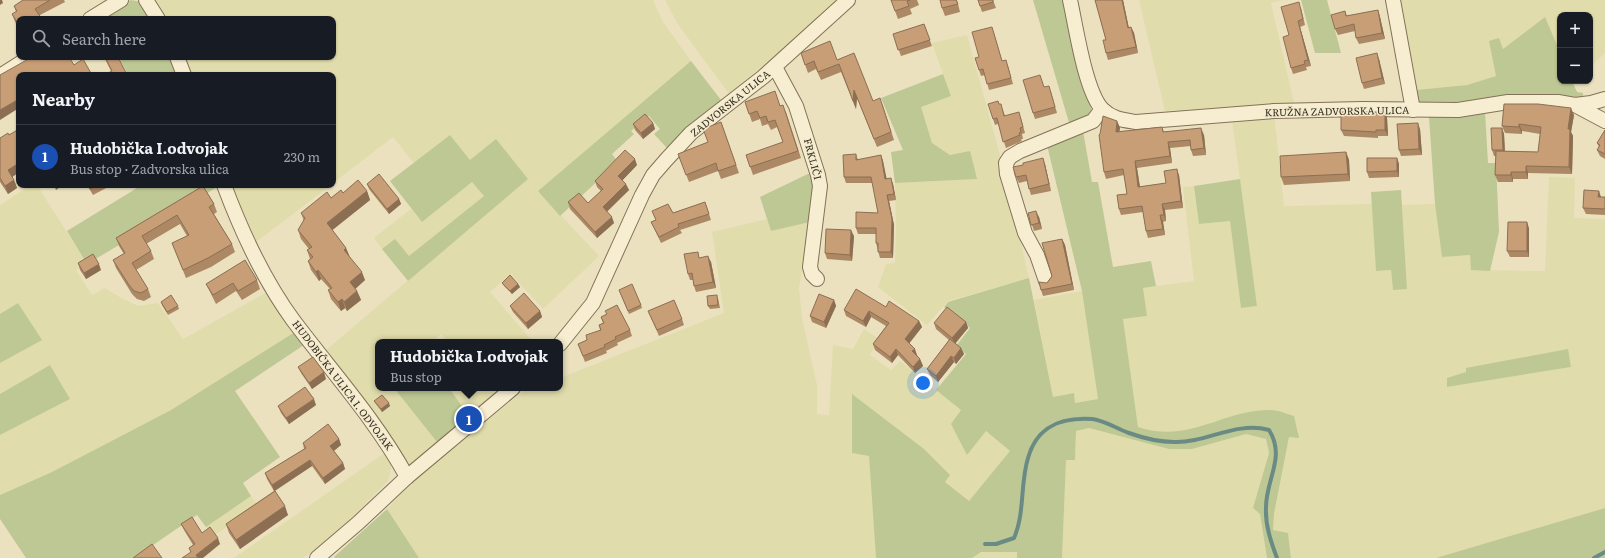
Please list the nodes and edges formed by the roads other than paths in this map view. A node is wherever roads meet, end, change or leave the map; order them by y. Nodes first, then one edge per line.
1 (121, 0) edge
2 (146, 0) edge
3 (848, 0) edge
4 (1070, 0) edge
5 (1393, 0) edge
6 (95, 16) edge
7 (156, 16) edge
8 (25, 60) edge
9 (178, 60) edge
10 (775, 67) junction
11 (183, 72) edge
12 (0, 76) edge
13 (1605, 99) edge
14 (1575, 105) junction
15 (1102, 109) junction
16 (1413, 110) junction
17 (1605, 121) edge
18 (225, 188) edge
19 (817, 279) dead end
20 (1046, 281) edge
21 (563, 340) edge
22 (509, 391) edge
23 (408, 477) junction
24 (317, 558) edge

1 - 6 street
2 - 7 street
3 - 10 street, ZADVORSKA ULICA
4 - 15 street
5 - 16 street
8 - 12 street
9 - 11 street
10 - 19 street, FRKLIČI
10 - 21 street, ZADVORSKA ULICA
13 - 14 street, KRUŽNA ZADVORSKA ULICA
14 - 16 street, KRUŽNA ZADVORSKA ULICA
14 - 17 street, KRUŽNA ZADVORSKA ULICA
15 - 16 street, KRUŽNA ZADVORSKA ULICA
15 - 20 street
18 - 23 street, HUDOBIČKA ULICA I. ODVOJAK
22 - 23 street
23 - 24 street

